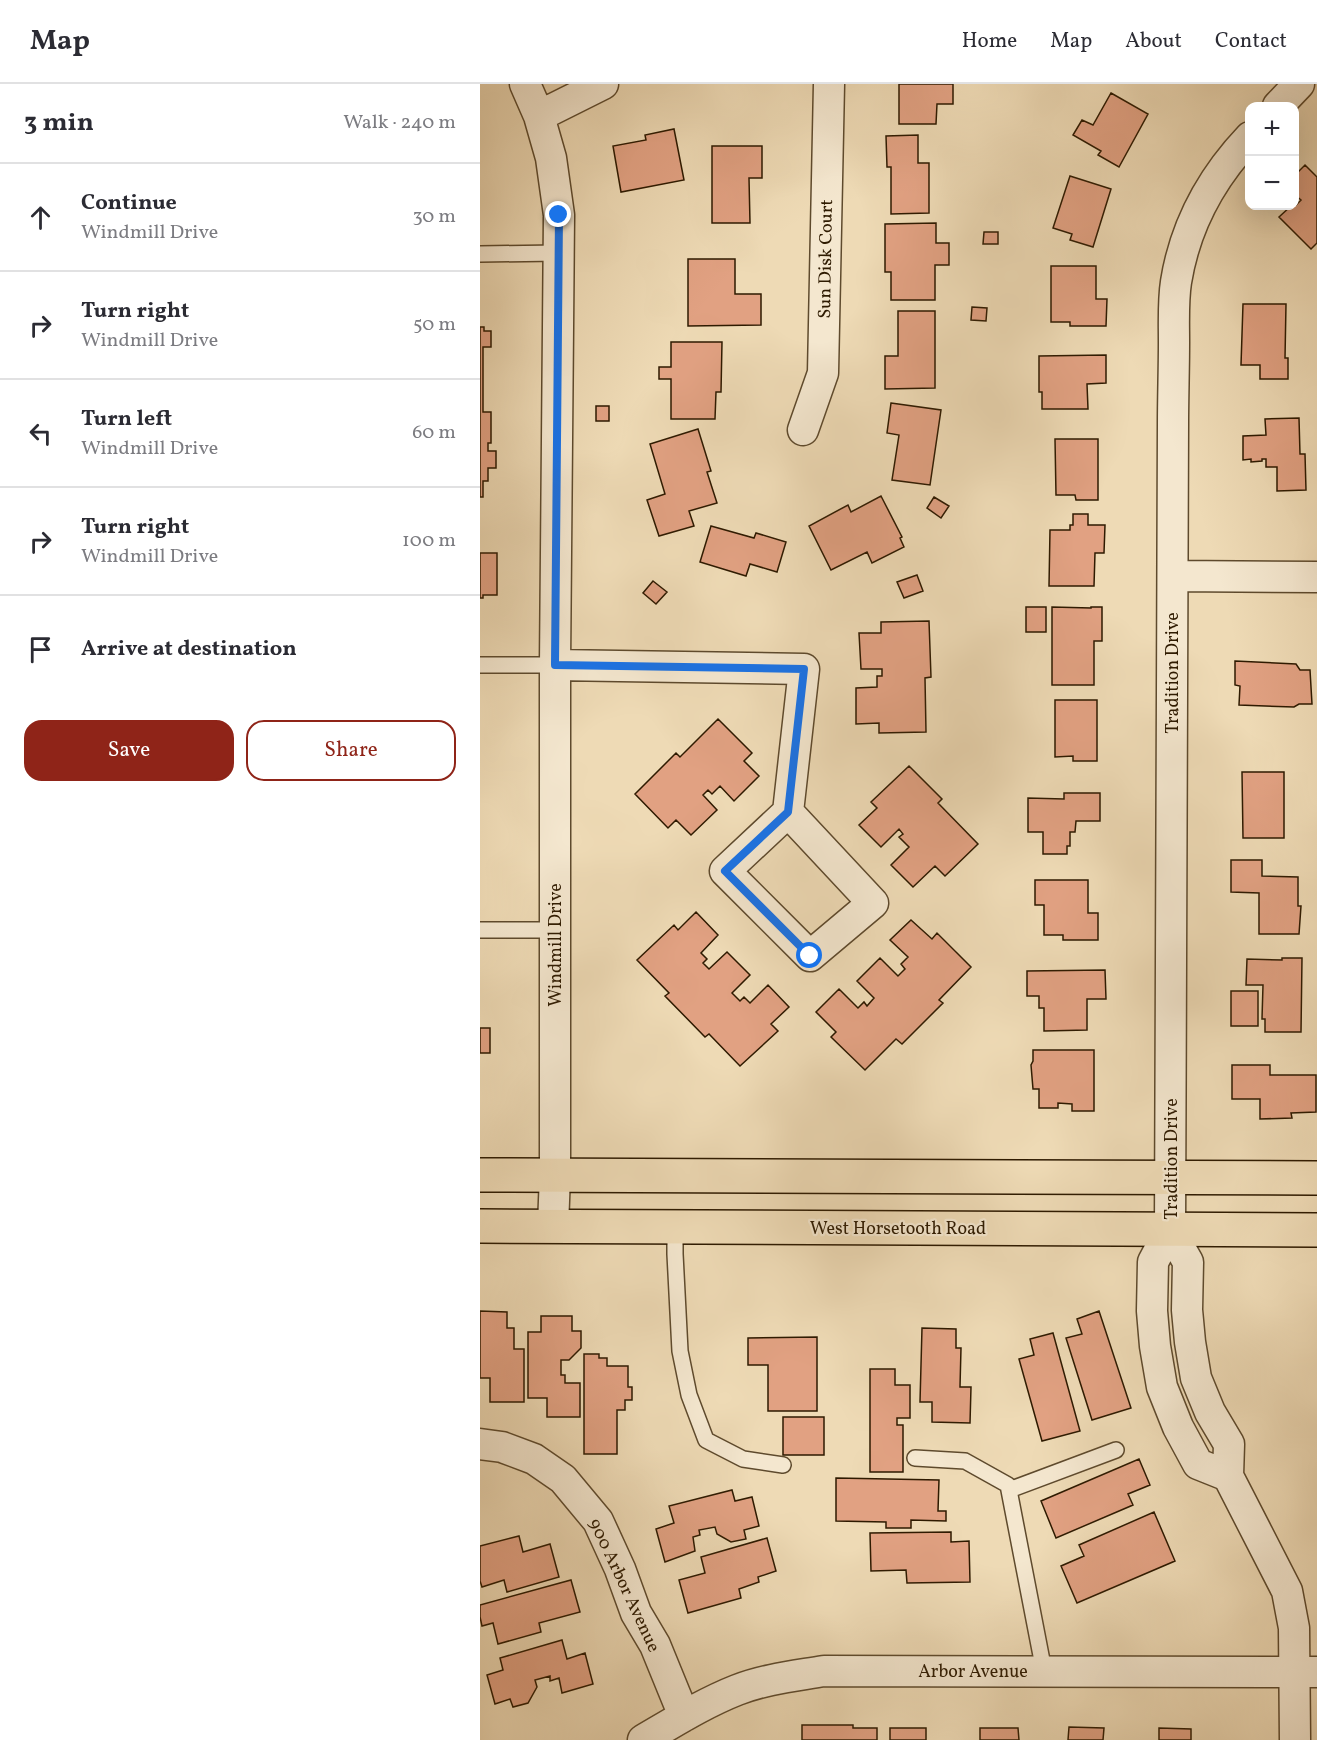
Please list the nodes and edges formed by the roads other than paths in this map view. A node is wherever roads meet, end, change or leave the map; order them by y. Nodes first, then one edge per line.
1 (525, 84) edge
2 (603, 84) edge
3 (829, 84) edge
4 (1299, 84) edge
5 (1282, 102) edge
6 (539, 116) junction
7 (1245, 142) edge
8 (558, 253) junction
9 (480, 254) edge
10 (803, 430) dead end
11 (1173, 576) junction
12 (1317, 577) edge
13 (480, 665) edge
14 (555, 665) junction
15 (788, 812) junction
16 (480, 930) edge
17 (555, 930) junction
18 (480, 1175) edge
19 (555, 1176) junction
20 (1171, 1178) junction
21 (1317, 1178) edge
22 (480, 1226) edge
23 (553, 1226) junction
24 (675, 1228) junction
25 (1170, 1230) junction
26 (1317, 1230) edge
27 (480, 1444) edge
28 (1116, 1450) dead end
29 (915, 1458) dead end
30 (783, 1465) dead end
31 (1009, 1490) junction
32 (1044, 1671) junction
33 (1306, 1672) edge
34 (684, 1716) junction
35 (643, 1740) edge
36 (1295, 1740) edge

1 - 6 street, Windmill Drive
2 - 6 street
3 - 10 street, Sun Disk Court
4 - 5 street
6 - 8 street, Windmill Drive
7 - 11 street, Tradition Drive
8 - 9 lane
8 - 14 street, Windmill Drive
11 - 12 street
11 - 20 street, Tradition Drive
13 - 14 lane
14 - 15 street
14 - 17 street, Windmill Drive
15 - 15 street
16 - 17 lane
17 - 19 street, Windmill Drive
18 - 19 main road
19 - 20 main road
19 - 23 street, Windmill Drive
20 - 21 main road
20 - 25 street, Tradition Drive
22 - 23 main road, West Horsetooth Road
23 - 24 main road, West Horsetooth Road
24 - 25 main road, West Horsetooth Road
24 - 30 lane
25 - 26 main road, West Horsetooth Road
25 - 33 street, Tradition Drive
27 - 34 street, 900 Arbor Avenue
28 - 31 lane
29 - 31 lane
31 - 32 lane
32 - 33 street, Arbor Avenue
32 - 34 street, Arbor Avenue
33 - 36 street, Tradition Drive
34 - 35 street, Arbor Avenue

